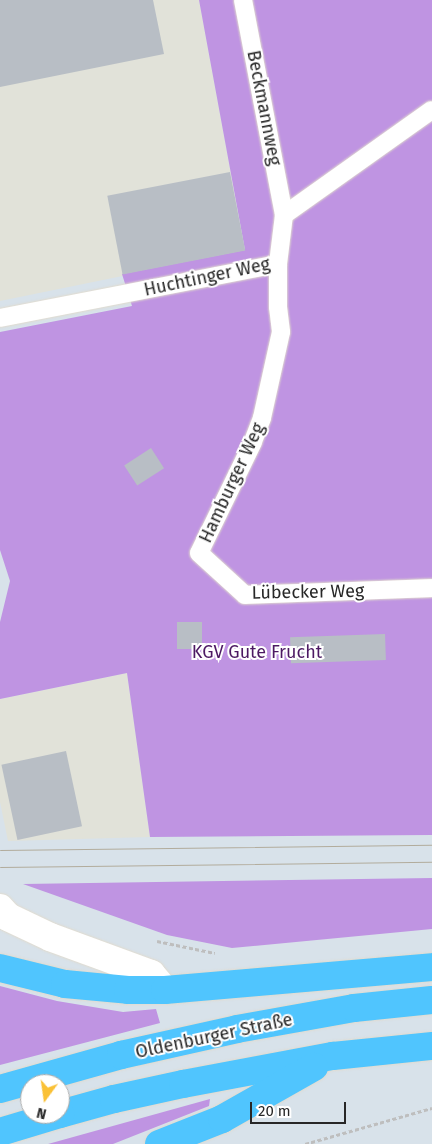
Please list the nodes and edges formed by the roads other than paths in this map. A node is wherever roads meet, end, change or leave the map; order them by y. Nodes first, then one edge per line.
1 (243, 0) edge
2 (432, 110) edge
3 (284, 215) junction
4 (278, 264) junction
5 (0, 318) edge
6 (199, 553) joint
7 (432, 588) edge
8 (0, 908) edge
9 (432, 967) edge
10 (0, 968) edge
11 (165, 990) junction
12 (432, 1000) edge
13 (432, 1046) edge
14 (333, 1056) junction
15 (0, 1089) edge
16 (70, 1111) edge
17 (27, 1124) edge
18 (0, 1132) edge
19 (159, 1144) edge

1 - 3 lane, Beckmannweg
2 - 3 lane
3 - 4 lane, Huchtinger Weg
4 - 5 lane, Huchtinger Weg
4 - 6 lane, Hamburger Weg
6 - 7 lane, Lübecker Weg
8 - 11 street
9 - 11 highway
10 - 11 highway
12 - 15 highway, Oldenburger Straße
13 - 14 highway
14 - 16 highway
14 - 19 highway
17 - 18 highway

